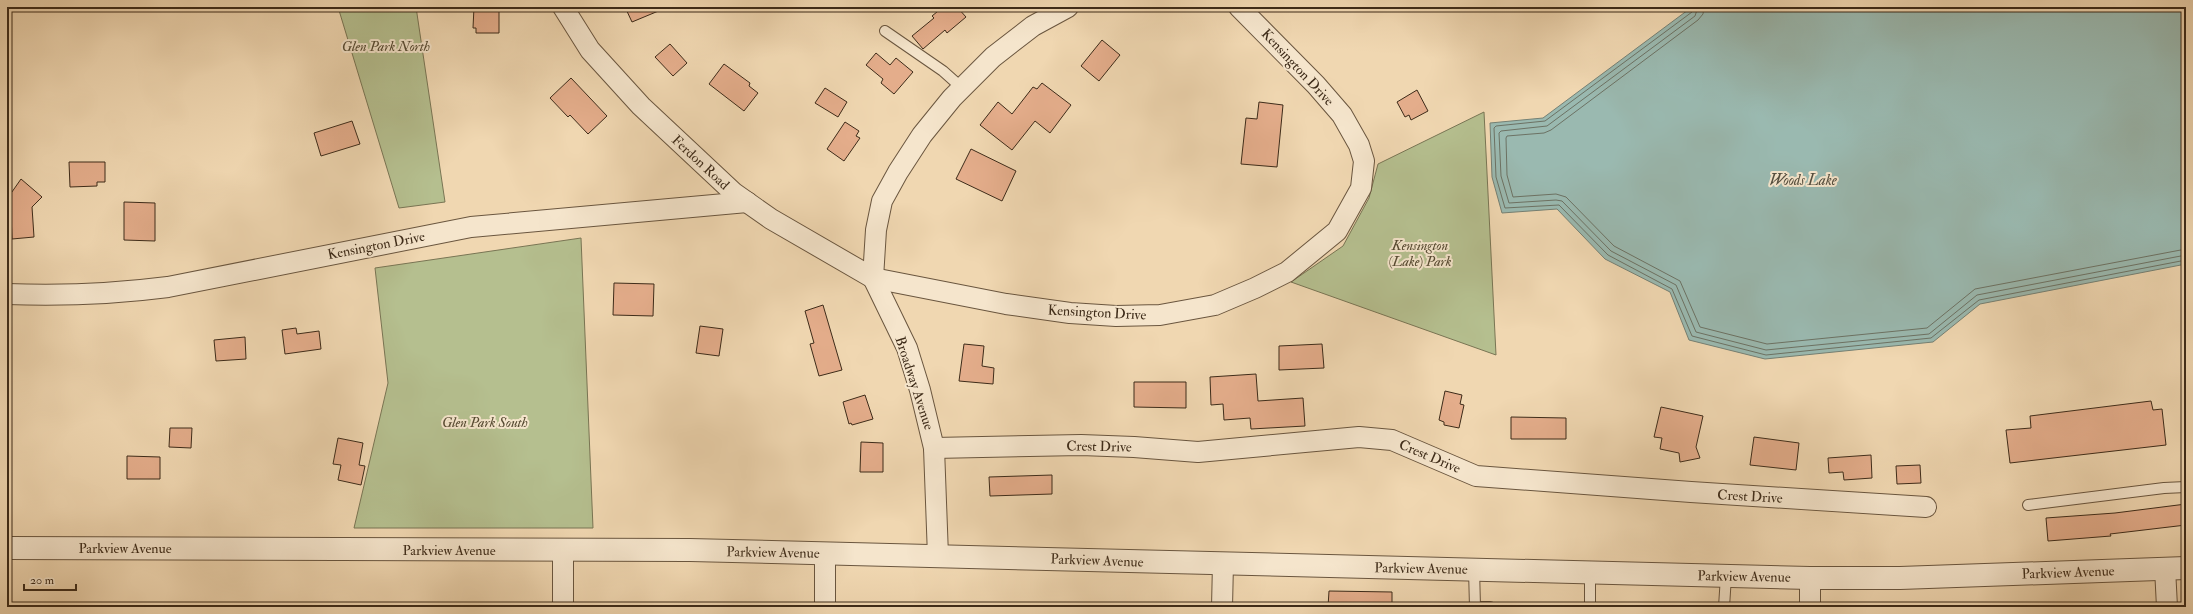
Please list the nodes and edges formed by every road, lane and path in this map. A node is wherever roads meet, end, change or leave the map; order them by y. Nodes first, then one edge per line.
1 (564, 7) edge
2 (1068, 7) edge
3 (1240, 7) edge
4 (885, 31) dead end
5 (962, 88) junction
6 (747, 202) junction
7 (873, 278) junction
8 (7, 294) edge
9 (934, 448) junction
10 (2186, 487) edge
11 (2028, 505) dead end
12 (1926, 506) dead end
13 (7, 548) edge
14 (562, 550) junction
15 (825, 554) junction
16 (938, 556) junction
17 (1223, 563) junction
18 (2176, 568) edge
19 (1474, 569) junction
20 (1590, 572) junction
21 (1726, 576) junction
22 (1810, 578) junction
23 (563, 607) edge
24 (825, 607) edge
25 (1222, 607) edge
26 (1475, 607) edge
27 (1490, 607) edge
28 (1590, 607) edge
29 (1724, 607) edge
30 (1810, 607) edge
31 (2167, 607) edge

1 - 6 street, Ferdon Road
2 - 5 street, Broadway Avenue
3 - 7 street, Kensington Drive
4 - 5 lane
5 - 7 street, Broadway Avenue
6 - 7 street, Ferdon Road
6 - 8 street, Kensington Drive
7 - 9 street, Broadway Avenue
9 - 12 street, Crest Drive
9 - 16 street, Broadway Avenue
10 - 11 lane
13 - 14 street, Parkview Avenue
14 - 15 street, Parkview Avenue
14 - 23 street
15 - 16 street, Parkview Avenue
15 - 24 street
16 - 17 street, Parkview Avenue
17 - 19 street, Parkview Avenue
17 - 25 street
18 - 22 street, Parkview Avenue
18 - 31 street
19 - 20 street, Parkview Avenue
19 - 26 lane
20 - 21 street, Parkview Avenue
20 - 28 lane
21 - 22 street, Parkview Avenue
21 - 29 lane
22 - 30 street
26 - 27 lane

